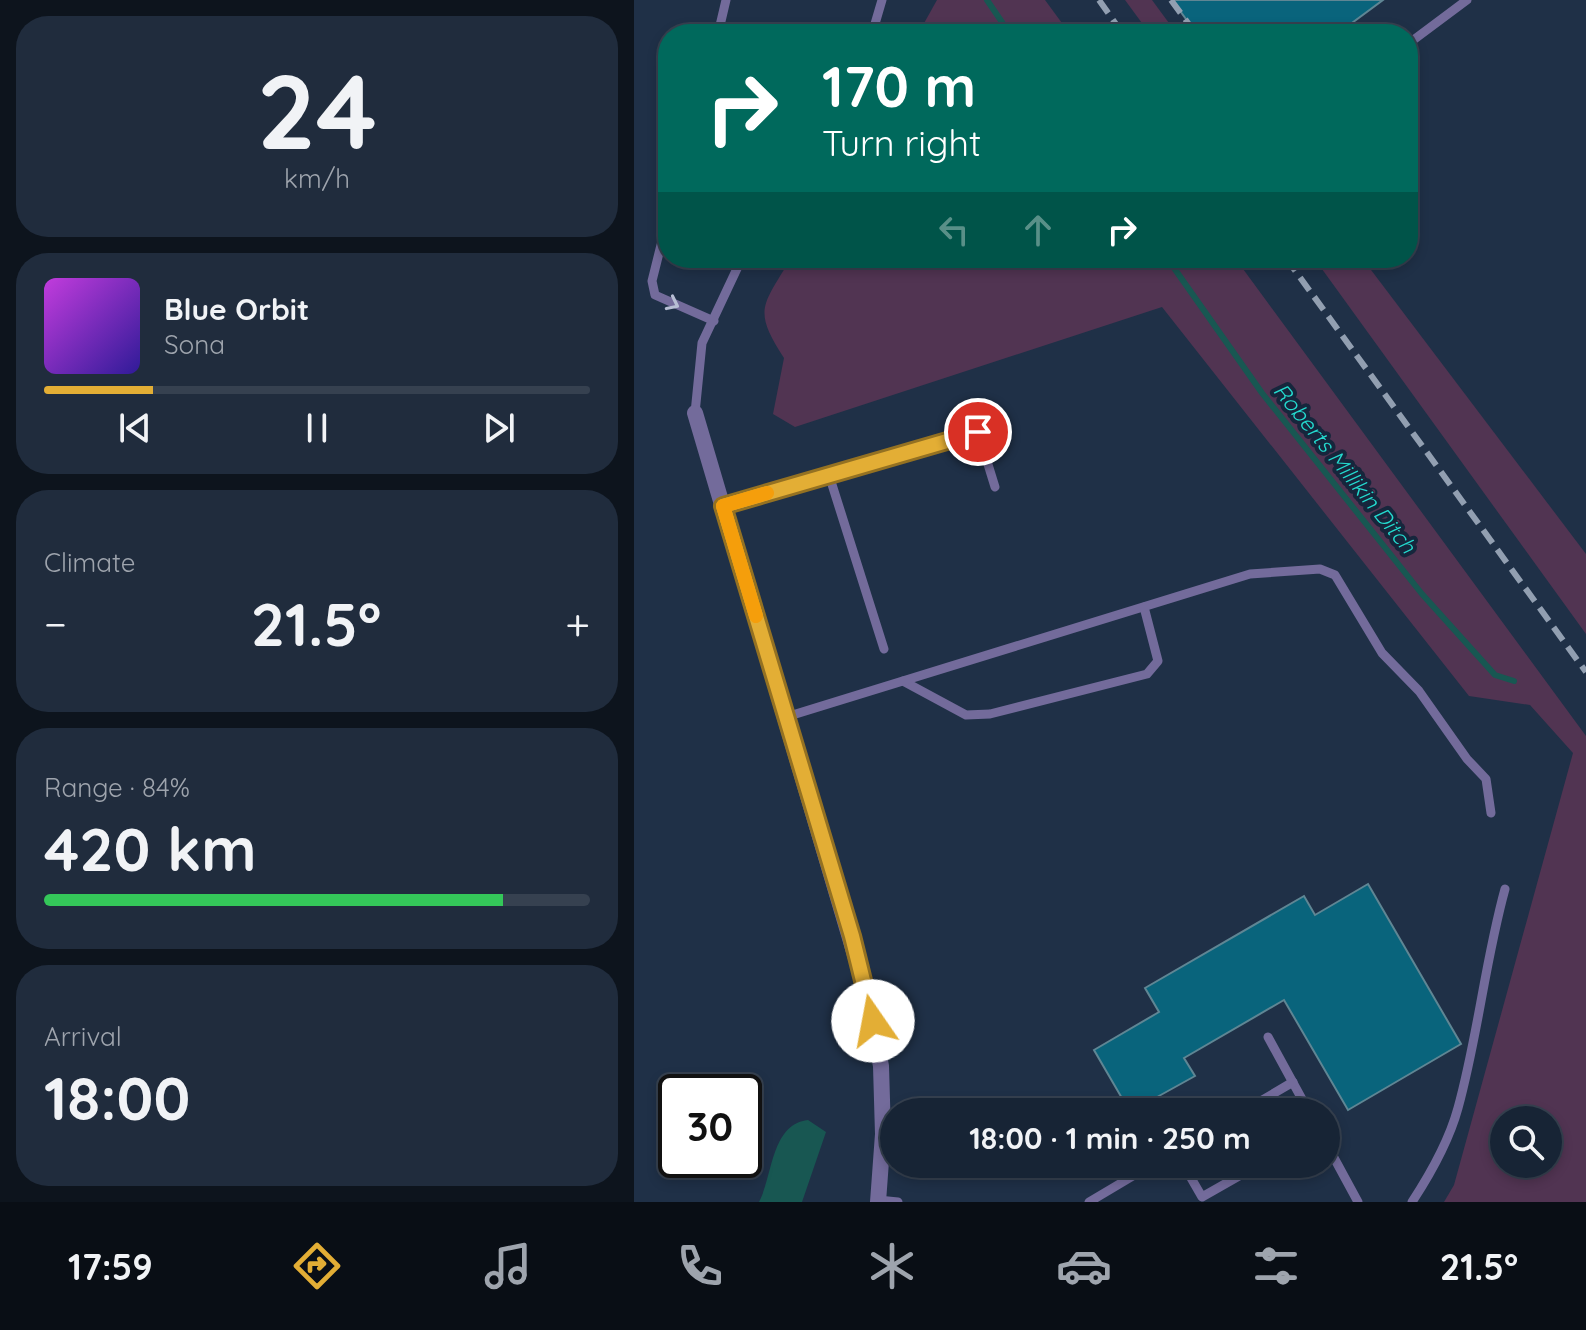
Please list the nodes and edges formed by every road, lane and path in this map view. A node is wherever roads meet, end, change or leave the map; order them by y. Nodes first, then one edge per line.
1 (726, 0) edge
2 (882, 0) edge
3 (1467, 0) edge
4 (720, 24) edge
5 (875, 24) edge
6 (1418, 37) edge
7 (658, 257) edge
8 (738, 268) edge
9 (714, 321) junction
10 (695, 413) joint
11 (829, 475) junction
12 (995, 487) dead end
13 (723, 506) junction
14 (1144, 607) junction
15 (884, 649) dead end
16 (903, 681) junction
17 (786, 717) junction
18 (1491, 813) dead end
19 (1505, 889) dead end
20 (1268, 1037) dead end
21 (1293, 1082) junction
22 (1266, 1098) edge
23 (1302, 1098) edge
24 (1340, 1169) edge
25 (1129, 1178) edge
26 (1191, 1178) edge
27 (1235, 1178) edge
28 (878, 1201) edge
29 (898, 1202) edge
30 (1089, 1202) edge
31 (1358, 1202) edge
32 (1412, 1202) edge

1 - 4 lane
2 - 5 lane
3 - 6 lane
7 -> 9 lane
8 - 9 lane
9 - 10 lane
10 - 13 street
11 - 12 lane
11 - 13 lane
11 - 15 lane
13 - 17 street
14 - 16 lane
14 - 16 lane
14 - 18 lane
16 - 17 lane
17 - 28 street
19 - 32 lane
20 - 21 lane
21 - 22 lane
21 - 23 lane
24 - 31 lane
25 - 30 lane
26 - 27 lane
28 - 29 lane

